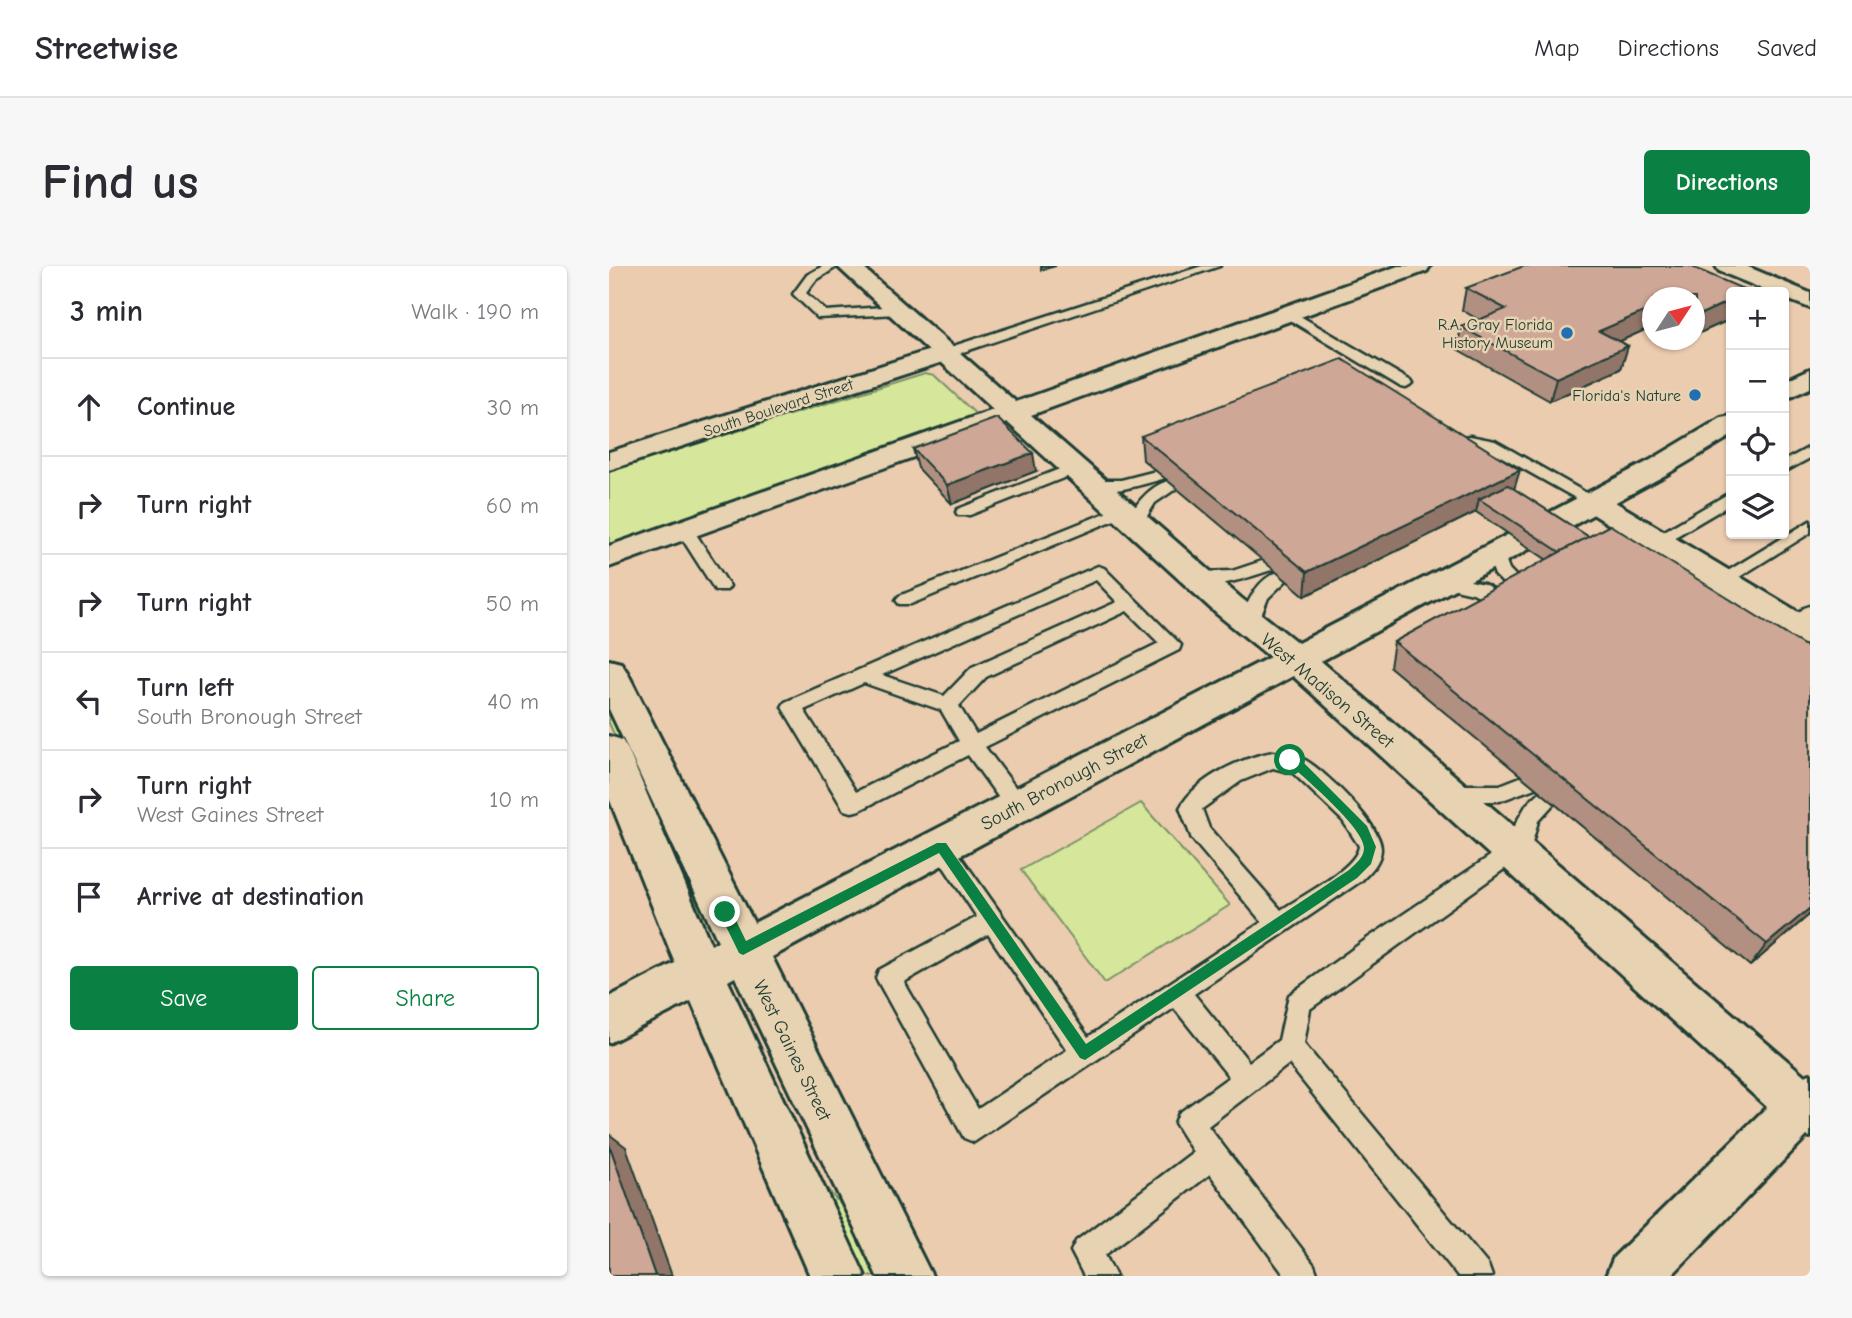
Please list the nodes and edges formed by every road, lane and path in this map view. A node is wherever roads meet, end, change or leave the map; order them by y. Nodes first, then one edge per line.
1 (832, 266) edge
2 (848, 266) edge
3 (1214, 266) edge
4 (1419, 266) edge
5 (1727, 266) edge
6 (1810, 301) edge
7 (898, 310) junction
8 (1288, 313) junction
9 (946, 353) junction
10 (1810, 377) edge
11 (1406, 384) dead end
12 (1789, 389) edge
13 (1012, 412) junction
14 (1726, 427) edge
15 (1439, 445) edge
16 (1810, 452) edge
17 (609, 461) edge
18 (1789, 464) edge
19 (1084, 477) junction
20 (1726, 500) edge
21 (1594, 502) junction
22 (964, 512) dead end
23 (1129, 517) junction
24 (1810, 526) edge
25 (684, 529) junction
26 (1521, 540) junction
27 (1657, 540) junction
28 (609, 557) edge
29 (1198, 578) junction
30 (1722, 580) junction
31 (1444, 581) junction
32 (721, 586) dead end
33 (1523, 593) edge
34 (905, 600) dead end
35 (1130, 603) junction
36 (1505, 603) edge
37 (1805, 623) edge
38 (1249, 624) junction
39 (1294, 660) junction
40 (609, 672) edge
41 (864, 676) junction
42 (948, 705) junction
43 (972, 745) junction
44 (609, 750) edge
45 (1528, 782) edge
46 (1447, 792) junction
47 (1548, 798) edge
48 (1017, 806) junction
49 (941, 846) junction
50 (1516, 853) junction
51 (992, 920) junction
52 (1278, 923) junction
53 (722, 960) junction
54 (1177, 992) junction
55 (609, 1021) edge
56 (1291, 1047) junction
57 (1085, 1054) junction
58 (1247, 1080) junction
59 (1807, 1105) edge
60 (1213, 1154) junction
61 (838, 1276) edge
62 (905, 1276) edge
63 (1101, 1276) edge
64 (1303, 1276) edge
65 (1476, 1276) edge
66 (1633, 1276) edge

1 - 7 lane
2 - 7 main road, West Madison Street
3 - 9 lane
4 - 8 main road
5 - 6 main road
7 - 9 main road, West Madison Street
8 - 11 lane
8 - 13 main road
9 - 13 main road, West Madison Street
9 - 17 main road, South Boulevard Street
10 - 12 main road
13 - 19 main road, West Madison Street
13 - 25 main road
14 - 21 main road, South Bronough Street
15 - 21 lane
16 - 18 lane
19 - 22 lane
19 - 23 main road, West Madison Street
19 - 23 lane
20 - 27 lane
21 - 26 main road, South Bronough Street
21 - 27 main road
23 - 29 main road, West Madison Street
23 - 34 lane
24 - 30 lane
25 - 28 main road
25 - 32 lane
26 - 31 main road, South Bronough Street
26 - 33 lane
27 - 30 main road
29 - 38 main road, West Madison Street
29 - 38 lane
30 - 37 main road
31 - 36 lane
31 - 39 main road, South Bronough Street
35 - 41 lane
35 - 42 lane
35 - 43 lane
38 - 39 main road, West Madison Street
39 - 46 main road, West Madison Street
39 - 48 main road, South Bronough Street
40 - 53 main road, West Gaines Street
41 - 42 lane
41 - 43 lane
42 - 43 lane
43 - 48 lane
44 - 53 main road, West Gaines Street
45 - 46 lane
46 - 50 main road, West Madison Street
47 - 50 lane
48 - 49 main road, South Bronough Street
49 - 51 lane
49 - 53 main road, South Bronough Street
50 - 56 lane
50 - 59 main road, West Madison Street
51 - 57 lane
51 - 57 lane
52 - 52 lane
52 - 54 lane
53 - 55 main road, South Bronough Street
53 - 61 main road, West Gaines Street
53 - 62 main road, West Gaines Street
54 - 57 lane
54 - 58 lane
56 - 58 lane
56 - 65 lane
58 - 60 lane
59 - 66 main road
60 - 63 lane
60 - 64 lane

